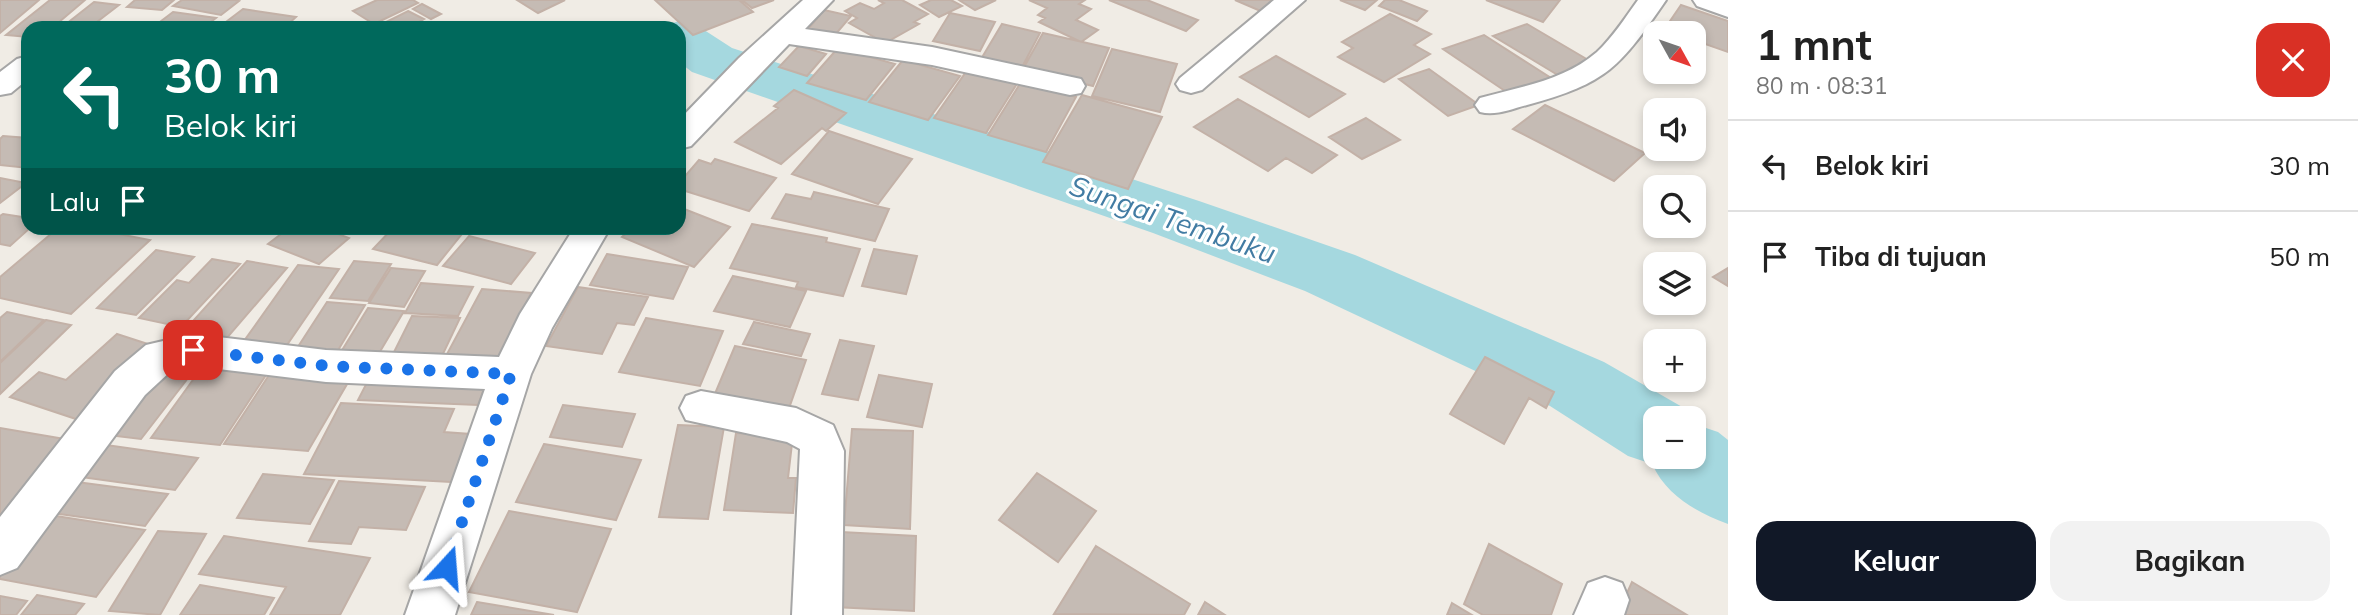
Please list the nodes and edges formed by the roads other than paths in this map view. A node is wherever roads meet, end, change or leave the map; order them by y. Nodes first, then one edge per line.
1 (819, 0) edge
2 (1292, 0) edge
3 (1652, 0) edge
4 (1707, 0) edge
5 (1728, 9) edge
6 (783, 34) junction
7 (0, 51) edge
8 (21, 52) edge
9 (21, 70) edge
10 (1191, 84) dead end
11 (0, 86) edge
12 (1070, 86) dead end
13 (1491, 106) dead end
14 (686, 132) edge
15 (586, 235) edge
16 (511, 374) junction
17 (701, 408) dead end
18 (0, 553) edge
19 (430, 615) edge
20 (817, 615) edge

1 - 6 street
2 - 10 street
3 - 13 street
4 - 5 street
6 - 12 street
6 - 14 street
7 - 8 street
9 - 11 street
15 - 16 street
16 - 18 street
16 - 19 street
17 - 20 street

